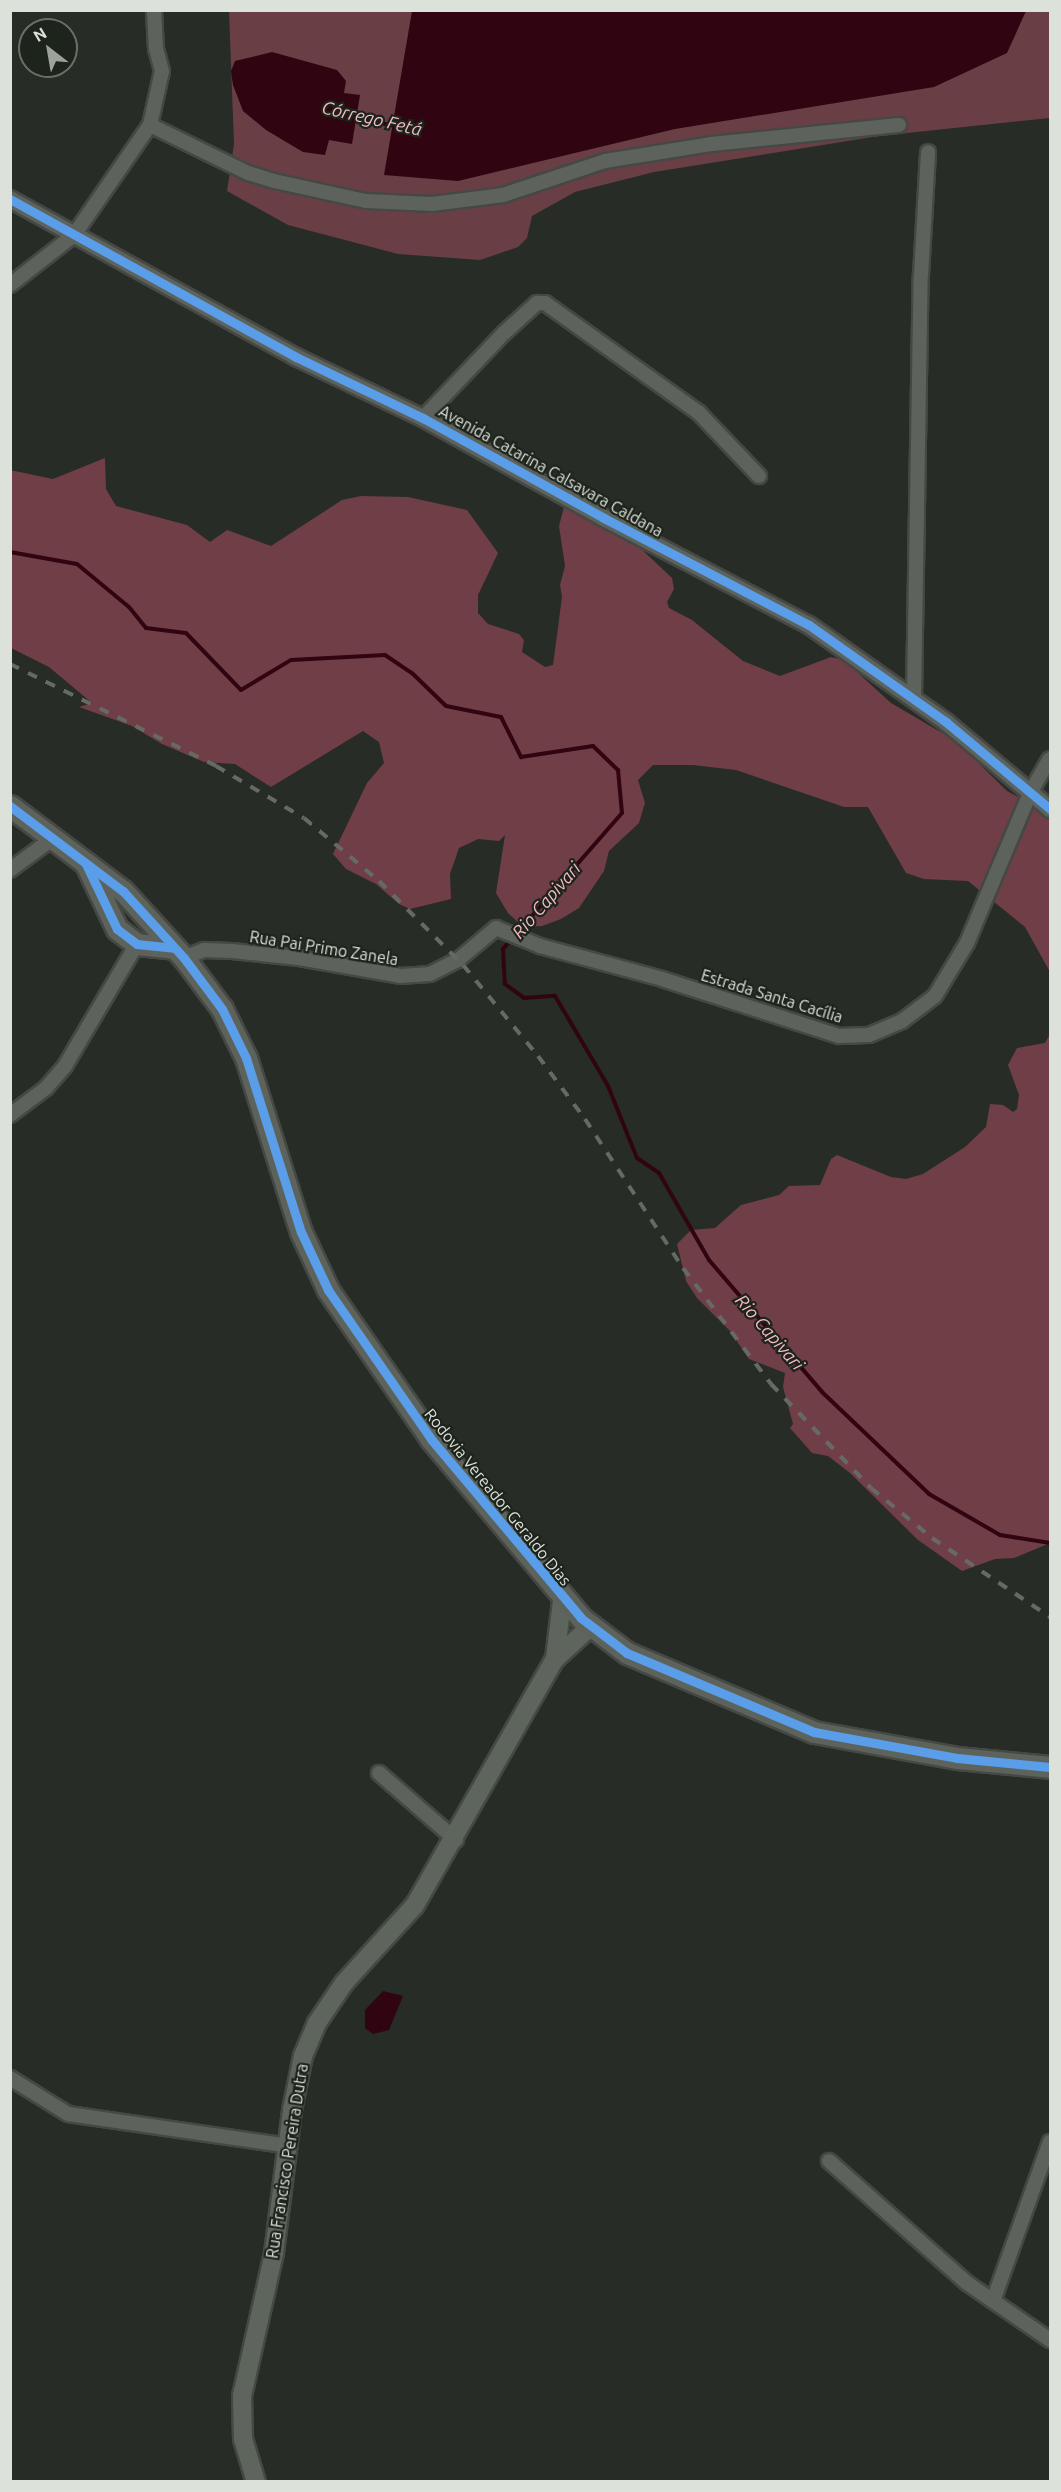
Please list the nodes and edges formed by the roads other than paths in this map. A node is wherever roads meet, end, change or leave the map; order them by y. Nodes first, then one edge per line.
1 (154, 10) edge
2 (150, 125) junction
3 (899, 125) dead end
4 (928, 152) dead end
5 (10, 199) edge
6 (74, 235) junction
7 (10, 285) edge
8 (423, 418) junction
9 (759, 476) dead end
10 (914, 699) junction
11 (1050, 759) edge
12 (1030, 793) junction
13 (10, 806) edge
14 (1050, 809) edge
15 (52, 839) junction
16 (86, 864) junction
17 (10, 870) edge
18 (123, 891) junction
19 (103, 905) junction
20 (149, 919) junction
21 (137, 944) junction
22 (179, 953) junction
23 (458, 960) joint
24 (10, 1115) edge
25 (562, 1601) junction
26 (590, 1627) junction
27 (555, 1659) junction
28 (1050, 1767) edge
29 (379, 1773) dead end
30 (456, 1840) junction
31 (10, 2078) edge
32 (1050, 2142) edge
33 (289, 2146) junction
34 (829, 2161) dead end
35 (993, 2301) junction
36 (1050, 2340) edge
37 (256, 2481) edge

1 - 2 street
2 - 3 street
2 - 6 street
4 - 10 street
5 - 6 street, Avenida Catarina Calsavara Caldana
6 - 7 street
6 - 8 street, Avenida Catarina Calsavara Caldana
8 - 9 street
8 - 10 street, Avenida Catarina Calsavara Caldana
10 - 12 street, Avenida Catarina Calsavara Caldana
11 - 12 street, Estrada Santa Cacília
12 - 14 street, Avenida Catarina Calsavara Caldana
12 - 23 street, Estrada Santa Cacília
13 - 15 main road, Rodovia Vereador Geraldo Dias
15 - 16 main road, Rodovia Vereador Geraldo Dias
15 - 17 street
16 - 18 main road, Rodovia Vereador Geraldo Dias
16 - 19 main road
18 - 19 main road
18 - 20 main road, Rodovia Vereador Geraldo Dias
19 - 21 main road
20 - 21 main road
20 - 22 main road, Rodovia Vereador Geraldo Dias
21 - 22 main road
21 - 24 street
22 - 23 street, Rua Pai Primo Zanela
22 - 25 main road, Rodovia Vereador Geraldo Dias
25 - 26 main road, Rodovia Vereador Geraldo Dias
25 - 27 main road, Rua Francisco Pereira Dutra
26 - 27 main road, Rua Francisco Pereira Dutra
26 - 28 main road, Rodovia Vereador Geraldo Dias
27 - 30 main road, Rua Francisco Pereira Dutra
29 - 30 street
30 - 33 main road, Rua Francisco Pereira Dutra
31 - 33 street
32 - 35 street
33 - 37 main road, Rua Francisco Pereira Dutra
34 - 35 street
35 - 36 street

